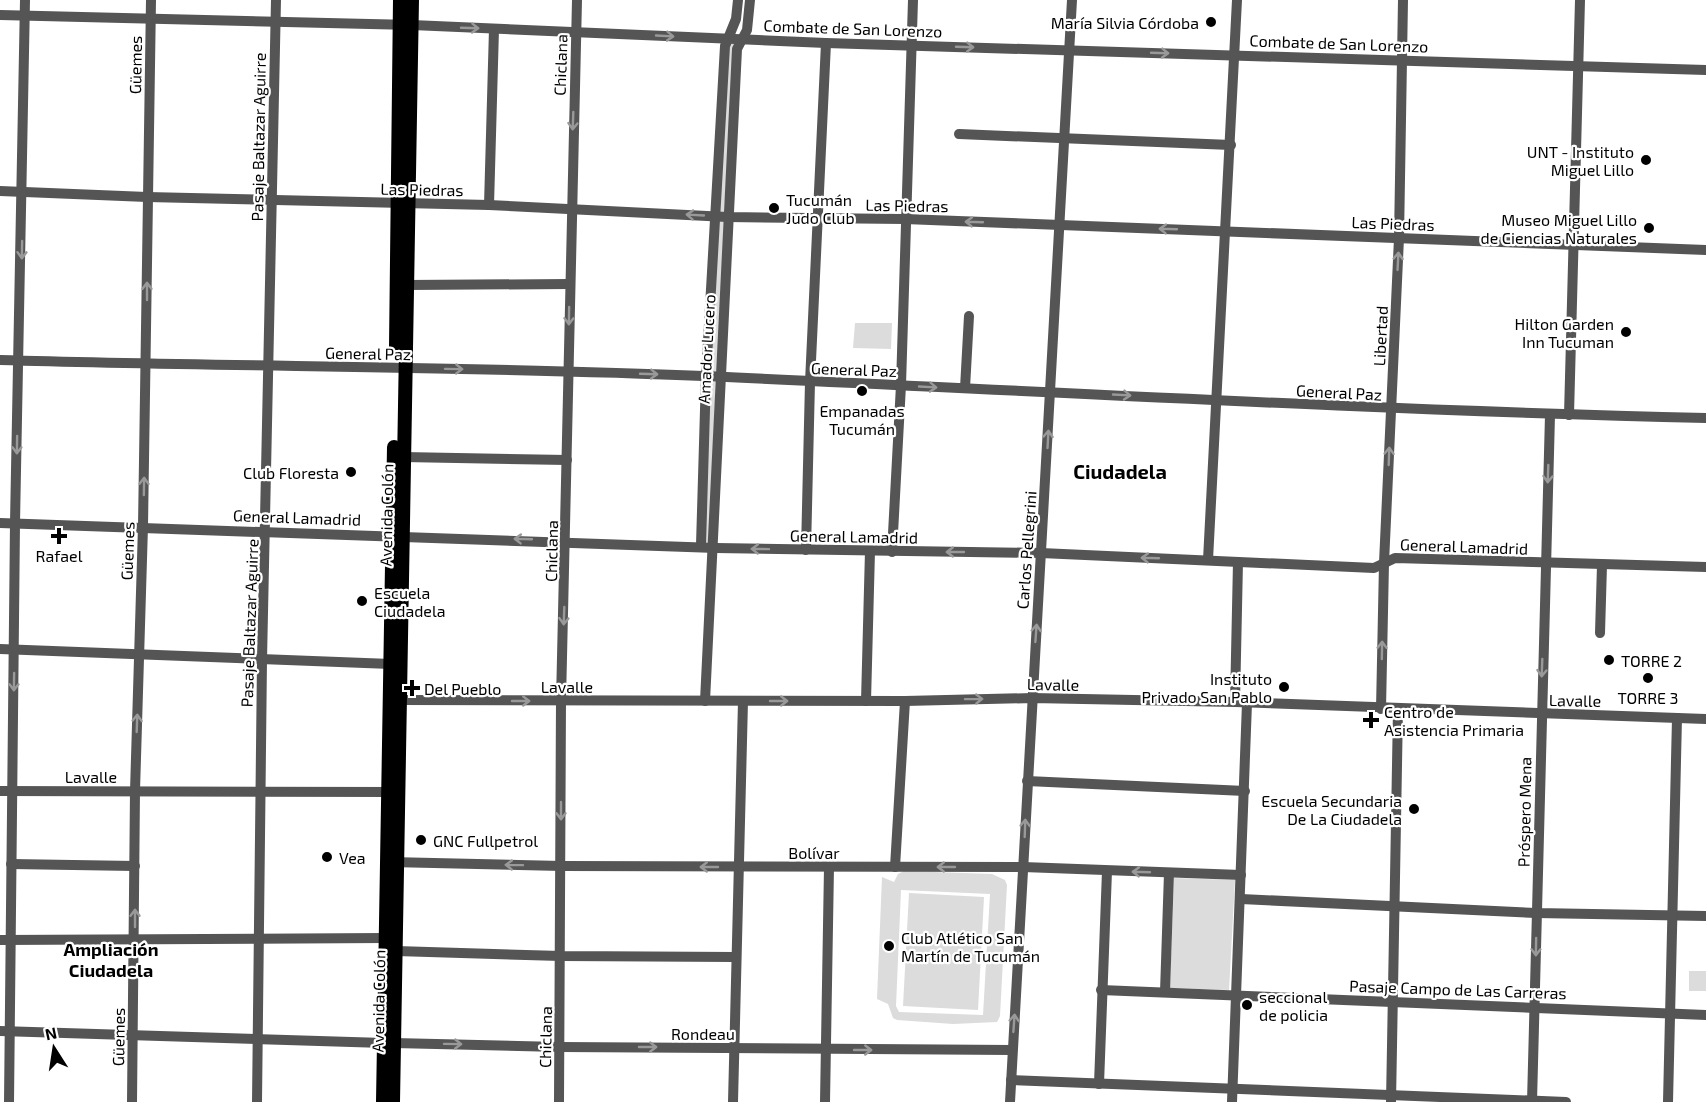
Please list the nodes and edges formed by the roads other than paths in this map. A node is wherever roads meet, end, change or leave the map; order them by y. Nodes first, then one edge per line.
1 (25, 0) edge
2 (151, 0) edge
3 (276, 0) edge
4 (400, 0) edge
5 (412, 0) edge
6 (577, 0) edge
7 (738, 0) edge
8 (750, 0) edge
9 (913, 0) edge
10 (1072, 0) edge
11 (1237, 0) edge
12 (1403, 0) edge
13 (1580, 0) edge
14 (0, 15) edge
15 (25, 16) junction
16 (151, 20) junction
17 (275, 21) junction
18 (406, 25) junction
19 (494, 29) junction
20 (577, 32) junction
21 (726, 39) junction
22 (740, 39) junction
23 (826, 43) junction
24 (912, 45) junction
25 (1070, 50) junction
26 (1235, 55) junction
27 (1401, 60) junction
28 (1579, 66) junction
29 (1706, 70) edge
30 (959, 134) dead end
31 (1066, 138) junction
32 (1231, 145) junction
33 (0, 191) edge
34 (23, 191) junction
35 (147, 197) junction
36 (272, 199) junction
37 (404, 204) junction
38 (489, 205) junction
39 (570, 209) junction
40 (715, 216) junction
41 (727, 217) junction
42 (817, 219) junction
43 (905, 219) junction
44 (1061, 225) junction
45 (1227, 232) junction
46 (1400, 238) junction
47 (1575, 246) junction
48 (1706, 250) edge
49 (569, 284) junction
50 (407, 285) junction
51 (969, 316) dead end
52 (0, 360) edge
53 (19, 360) junction
54 (146, 364) junction
55 (268, 366) junction
56 (400, 369) junction
57 (568, 371) junction
58 (706, 376) junction
59 (720, 377) junction
60 (810, 382) junction
61 (901, 385) junction
62 (965, 388) junction
63 (1051, 391) junction
64 (1218, 400) junction
65 (1391, 410) junction
66 (1550, 415) junction
67 (1569, 415) junction
68 (1706, 418) edge
69 (404, 457) junction
70 (567, 460) junction
71 (0, 523) edge
72 (15, 523) junction
73 (143, 526) junction
74 (266, 530) junction
75 (398, 535) junction
76 (567, 540) junction
77 (706, 546) junction
78 (806, 550) junction
79 (870, 551) junction
80 (892, 552) junction
81 (1041, 553) junction
82 (1208, 560) junction
83 (1238, 562) junction
84 (1384, 563) junction
85 (1545, 564) junction
86 (1602, 565) junction
87 (1706, 567) edge
88 (1600, 633) dead end
89 (0, 649) edge
90 (14, 649) junction
91 (139, 654) junction
92 (262, 660) junction
93 (391, 664) junction
94 (1032, 698) junction
95 (400, 700) junction
96 (561, 701) junction
97 (743, 701) junction
98 (866, 701) junction
99 (905, 701) junction
100 (705, 702) junction
101 (1235, 702) junction
102 (1247, 703) junction
103 (1381, 709) junction
104 (1398, 709) junction
105 (1541, 714) junction
106 (1677, 717) junction
107 (1706, 719) edge
108 (1026, 781) junction
109 (0, 791) edge
110 (13, 791) junction
111 (135, 791) junction
112 (1245, 791) junction
113 (260, 792) junction
114 (393, 792) junction
115 (392, 862) junction
116 (11, 864) junction
117 (135, 866) junction
118 (562, 866) junction
119 (740, 867) junction
120 (829, 867) junction
121 (895, 867) junction
122 (1023, 867) junction
123 (1107, 871) junction
124 (1169, 873) junction
125 (1241, 875) junction
126 (1240, 899) junction
127 (1393, 906) junction
128 (1536, 913) junction
129 (1672, 915) junction
130 (1706, 916) edge
131 (386, 938) junction
132 (5, 940) edge
133 (135, 940) junction
134 (259, 940) junction
135 (396, 951) junction
136 (561, 957) junction
137 (735, 957) junction
138 (1101, 990) junction
139 (1165, 992) junction
140 (1236, 995) junction
141 (1391, 1002) junction
142 (1534, 1007) junction
143 (1670, 1013) junction
144 (1706, 1015) edge
145 (5, 1031) edge
146 (132, 1035) junction
147 (257, 1039) junction
148 (389, 1043) junction
149 (560, 1047) junction
150 (733, 1048) junction
151 (825, 1050) junction
152 (1012, 1050) junction
153 (1011, 1080) junction
154 (1099, 1084) junction
155 (1232, 1089) junction
156 (1391, 1099) edge
157 (1532, 1101) edge
158 (9, 1102) edge
159 (132, 1102) edge
160 (257, 1102) edge
161 (383, 1102) edge
162 (393, 1102) edge
163 (559, 1102) edge
164 (733, 1102) edge
165 (825, 1102) edge
166 (1010, 1102) edge
167 (1232, 1102) edge
168 (1566, 1102) edge
169 (1668, 1102) edge

1 - 15 street
2 - 16 street, Güemes
3 - 17 street, Pasaje Baltazar Aguirre
4 - 18 main road, Avenida Colón
5 - 18 main road, Avenida Colón
6 - 20 street, Chiclana
7 - 21 street, Amador Lucero
8 - 22 street, Amador Lucero
9 - 24 street
10 - 25 street, Carlos Pellegrini
11 - 26 street
12 - 27 street, Libertad
13 - 28 street
14 - 15 street, Combate de San Lorenzo
15 - 16 street, Combate de San Lorenzo
15 - 34 street
16 - 17 street, Combate de San Lorenzo
16 - 35 street, Güemes
17 - 18 street, Combate de San Lorenzo
17 - 36 street, Pasaje Baltazar Aguirre
18 -> 19 street, Combate de San Lorenzo
18 - 37 main road, Avenida Colón
19 - 20 street, Combate de San Lorenzo
19 - 38 street
20 -> 21 street, Combate de San Lorenzo
20 -> 39 street, Chiclana
21 - 22 street, Combate de San Lorenzo
21 - 40 street, Amador Lucero
22 - 23 street, Combate de San Lorenzo
22 - 41 street, Amador Lucero
23 - 24 street, Combate de San Lorenzo
23 - 42 street
24 -> 25 street, Combate de San Lorenzo
24 - 43 street
25 -> 26 street, Combate de San Lorenzo
25 - 31 street, Carlos Pellegrini
26 - 27 street, Combate de San Lorenzo
26 - 32 street
27 - 28 street, Combate de San Lorenzo
27 - 46 street, Libertad
28 - 29 street, Combate de San Lorenzo
28 - 47 street
30 - 31 street
31 - 32 street
31 - 44 street, Carlos Pellegrini
32 - 45 street
33 - 34 street, Las Piedras
34 - 35 street, Las Piedras
34 -> 53 street
35 - 36 street, Las Piedras
54 -> 35 street, Güemes
36 - 37 street, Las Piedras
36 - 55 street, Pasaje Baltazar Aguirre
37 - 38 street, Las Piedras
37 - 50 main road, Avenida Colón
37 - 56 main road, Avenida Colón
38 - 39 street, Las Piedras
40 -> 39 street, Las Piedras
39 - 49 street, Chiclana
40 - 41 street, Las Piedras
40 - 58 street, Amador Lucero
41 - 42 street, Las Piedras
41 - 59 street, Amador Lucero
42 - 43 street, Las Piedras
42 - 60 street
44 -> 43 street, Las Piedras
43 - 61 street
45 -> 44 street, Las Piedras
44 - 63 street, Carlos Pellegrini
45 - 46 street, Las Piedras
45 - 64 street
46 - 47 street, Las Piedras
65 -> 46 street, Libertad
47 - 48 street, Las Piedras
47 - 67 street
49 - 50 street
49 -> 57 street, Chiclana
50 - 56 main road, Avenida Colón
51 - 62 street
52 - 53 street, General Paz
53 - 54 street, General Paz
53 -> 72 street
54 - 55 street, General Paz
73 -> 54 street, Güemes
55 - 56 street, General Paz
55 - 74 street, Pasaje Baltazar Aguirre
56 -> 57 street, General Paz
56 - 69 main road, Avenida Colón
56 - 75 main road, Avenida Colón
57 -> 58 street, General Paz
57 - 70 street, Chiclana
58 - 59 street, General Paz
58 - 77 street, Amador Lucero
59 - 60 street, General Paz
59 - 77 street, Amador Lucero
60 - 61 street, General Paz
60 - 78 street
61 -> 62 street, General Paz
61 - 80 street
62 - 63 street, General Paz
63 -> 64 street, General Paz
81 -> 63 street, Carlos Pellegrini
64 - 65 street, General Paz
64 - 82 street
65 - 66 street, General Paz
84 -> 65 street, Libertad
66 - 67 street, General Paz
66 -> 85 street, Próspero Mena
67 - 68 street, General Paz
69 - 70 street
69 - 75 main road, Avenida Colón
70 - 76 street, Chiclana
71 - 72 street, General Lamadrid
72 - 73 street, General Lamadrid
72 - 90 street
73 - 74 street, General Lamadrid
73 - 91 street, Güemes
74 - 75 street, General Lamadrid
74 - 92 street, Pasaje Baltazar Aguirre
76 -> 75 street, General Lamadrid
75 - 93 main road, Avenida Colón
75 - 95 main road, Avenida Colón
76 - 77 street, General Lamadrid
76 -> 96 street, Chiclana
78 -> 77 street, General Lamadrid
77 - 100 street, Amador Lucero
78 - 79 street, General Lamadrid
79 - 80 street, General Lamadrid
79 - 98 street
81 -> 80 street, General Lamadrid
82 -> 81 street, General Lamadrid
94 -> 81 street, Carlos Pellegrini
82 - 83 street, General Lamadrid
83 - 84 street, General Lamadrid
83 - 101 street
84 - 85 street, General Lamadrid
103 -> 84 street, Libertad
85 - 86 street, General Lamadrid
85 -> 105 street, Próspero Mena
86 - 87 street, General Lamadrid
86 - 88 street
89 - 90 street
90 - 91 street
90 -> 110 street
91 - 92 street
111 -> 91 street, Güemes
92 - 93 street
92 - 113 street, Pasaje Baltazar Aguirre
93 - 114 main road, Avenida Colón
99 -> 94 street, Lavalle
94 - 101 street, Lavalle
94 - 108 street, Carlos Pellegrini
95 -> 96 street, Lavalle
95 - 114 main road, Avenida Colón
96 - 100 street, Lavalle
96 -> 118 street, Chiclana
97 -> 98 street, Lavalle
97 - 100 street, Lavalle
97 - 119 street
98 - 99 street, Lavalle
99 - 121 street
101 - 102 street, Lavalle
102 - 103 street, Lavalle
102 - 112 street
103 - 104 street, Lavalle
104 - 105 street, Lavalle
104 - 127 street
105 - 106 street, Lavalle
105 - 128 street, Próspero Mena
106 - 107 street, Lavalle
106 - 129 street
108 - 112 street
122 -> 108 street, Carlos Pellegrini
109 - 110 street, Lavalle
110 - 111 street, Lavalle
110 - 116 street
111 - 113 street, Lavalle
111 - 117 street, Güemes
112 - 125 street
113 - 114 street, Lavalle
113 - 134 street, Pasaje Baltazar Aguirre
114 - 115 main road, Avenida Colón
118 -> 115 street, Bolívar
115 - 131 main road, Avenida Colón
115 - 135 main road, Avenida Colón
116 - 117 street
116 - 132 street
133 -> 117 street, Güemes
119 -> 118 street, Bolívar
118 - 136 street, Chiclana
119 - 120 street, Bolívar
119 - 137 street
120 - 121 street, Bolívar
120 - 151 street
122 -> 121 street, Bolívar
122 - 123 street, Bolívar
152 -> 122 street, Carlos Pellegrini
124 -> 123 street, Bolívar
123 - 138 street
124 - 125 street, Bolívar
124 - 139 street
125 - 126 street
126 - 127 street
126 - 140 street
127 - 128 street
127 - 141 street
128 - 129 street
128 -> 142 street, Próspero Mena
129 - 130 street
129 - 143 street
131 - 134 street
131 - 148 main road, Avenida Colón
132 - 133 street
132 - 145 street
133 - 134 street
133 - 146 street, Güemes
134 - 147 street, Pasaje Baltazar Aguirre
135 - 136 street
135 - 148 main road, Avenida Colón
136 - 137 street
136 - 149 street, Chiclana
137 - 150 street
138 - 139 street, Pasaje Campo de Las Carreras
138 - 154 street
139 - 140 street, Pasaje Campo de Las Carreras
140 - 141 street, Pasaje Campo de Las Carreras
140 - 155 street
141 - 142 street, Pasaje Campo de Las Carreras
141 - 156 street
142 - 143 street, Pasaje Campo de Las Carreras
142 - 157 street, Próspero Mena
143 - 144 street, Pasaje Campo de Las Carreras
143 - 169 street
145 - 146 street, Rondeau
145 - 158 street
146 - 147 street, Rondeau
146 - 159 street, Güemes
147 - 148 street, Rondeau
147 - 160 street, Pasaje Baltazar Aguirre
148 -> 149 street, Rondeau
148 - 161 main road, Avenida Colón
148 - 162 main road, Avenida Colón
149 -> 150 street, Rondeau
149 - 163 street, Chiclana
150 - 151 street, Rondeau
150 - 164 street
151 -> 152 street, Rondeau
151 - 165 street
152 - 153 street, Carlos Pellegrini
153 - 154 street
153 - 166 street, Carlos Pellegrini
154 - 155 street
155 - 156 street
155 - 167 street
156 - 157 street
157 - 168 street

